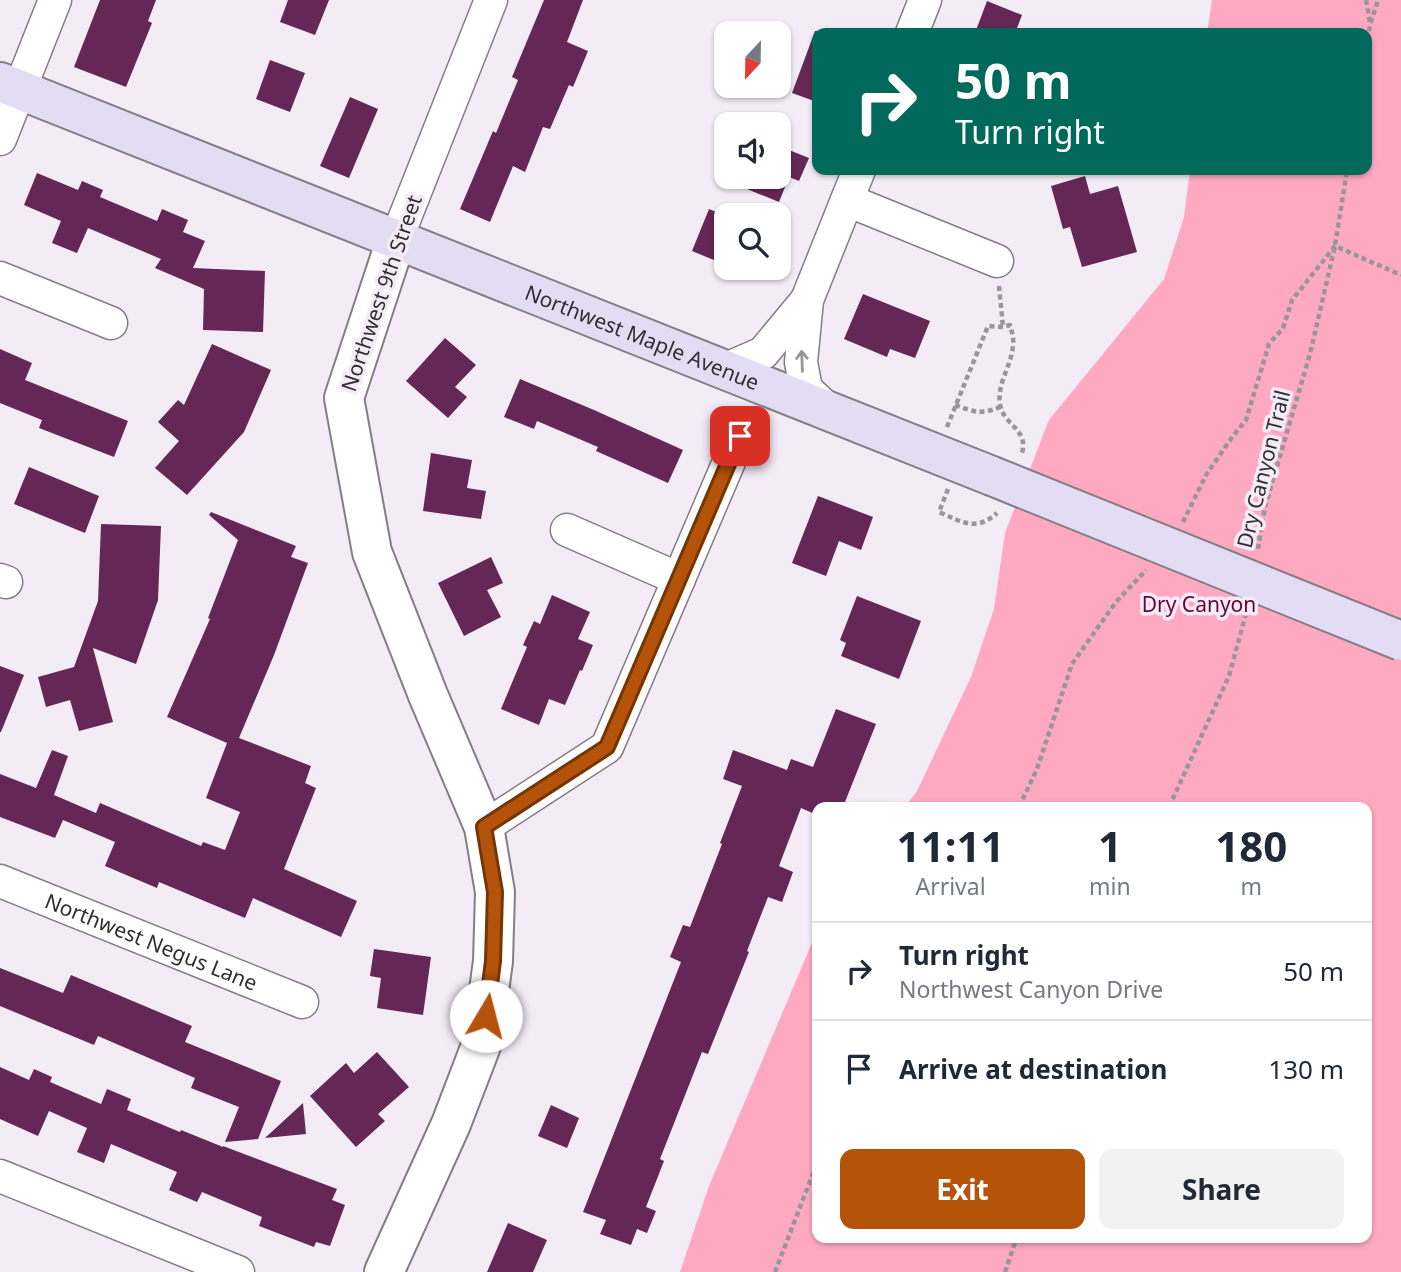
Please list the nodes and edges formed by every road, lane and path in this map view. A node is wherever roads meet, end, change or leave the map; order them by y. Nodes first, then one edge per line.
1 (55, 0) edge
2 (491, 0) edge
3 (925, 0) edge
4 (1366, 0) edge
5 (1378, 0) edge
6 (1370, 25) junction
7 (914, 28) edge
8 (1370, 28) edge
9 (10, 86) edge
10 (0, 139) edge
11 (857, 175) edge
12 (1346, 175) edge
13 (847, 200) junction
14 (396, 240) junction
15 (1335, 246) junction
16 (997, 261) joint
17 (1401, 275) edge
18 (0, 278) edge
19 (807, 300) junction
20 (111, 323) dead end
21 (1003, 327) junction
22 (724, 370) junction
23 (955, 405) junction
24 (1000, 407) junction
25 (830, 412) junction
26 (1019, 434) dead end
27 (740, 436) dead end
28 (936, 454) junction
29 (948, 490) dead end
30 (939, 512) dead end
31 (567, 530) dead end
32 (1257, 556) dead end
33 (679, 579) junction
34 (1248, 605) dead end
35 (1401, 641) edge
36 (1171, 802) edge
37 (484, 827) junction
38 (0, 881) edge
39 (302, 1002) dead end
40 (0, 1176) edge
41 (812, 1176) edge
42 (1015, 1243) edge
43 (239, 1272) edge
44 (384, 1272) edge
45 (775, 1272) edge
46 (1004, 1272) edge

1 - 9 street
2 - 14 street, Northwest 9th Street
3 - 7 street
4 - 6 path
5 - 6 path
6 - 8 path
9 - 10 street
9 - 14 main road, Northwest Maple Avenue
11 - 13 street
12 - 15 path, Dry Canyon Trail
13 - 16 street
13 - 19 street
14 - 22 main road, Northwest Maple Avenue
14 - 37 street, Northwest 9th Street
15 - 17 path
15 - 32 path, Dry Canyon Trail
16 - 21 path
18 - 20 street
19 - 22 street
25 -> 19 street
21 - 23 path
21 - 24 path
22 - 25 main road, Northwest Maple Avenue
23 - 24 path
23 - 28 path
24 - 26 path
25 - 28 main road, Northwest Maple Avenue
27 - 33 street
28 - 35 main road, Northwest Maple Avenue, bridge
29 - 30 path
31 - 33 street
33 - 37 street
34 - 36 path
37 - 44 street, Northwest 9th Street
38 - 39 street, Northwest Negus Lane
40 - 43 street
41 - 45 path
42 - 46 path

